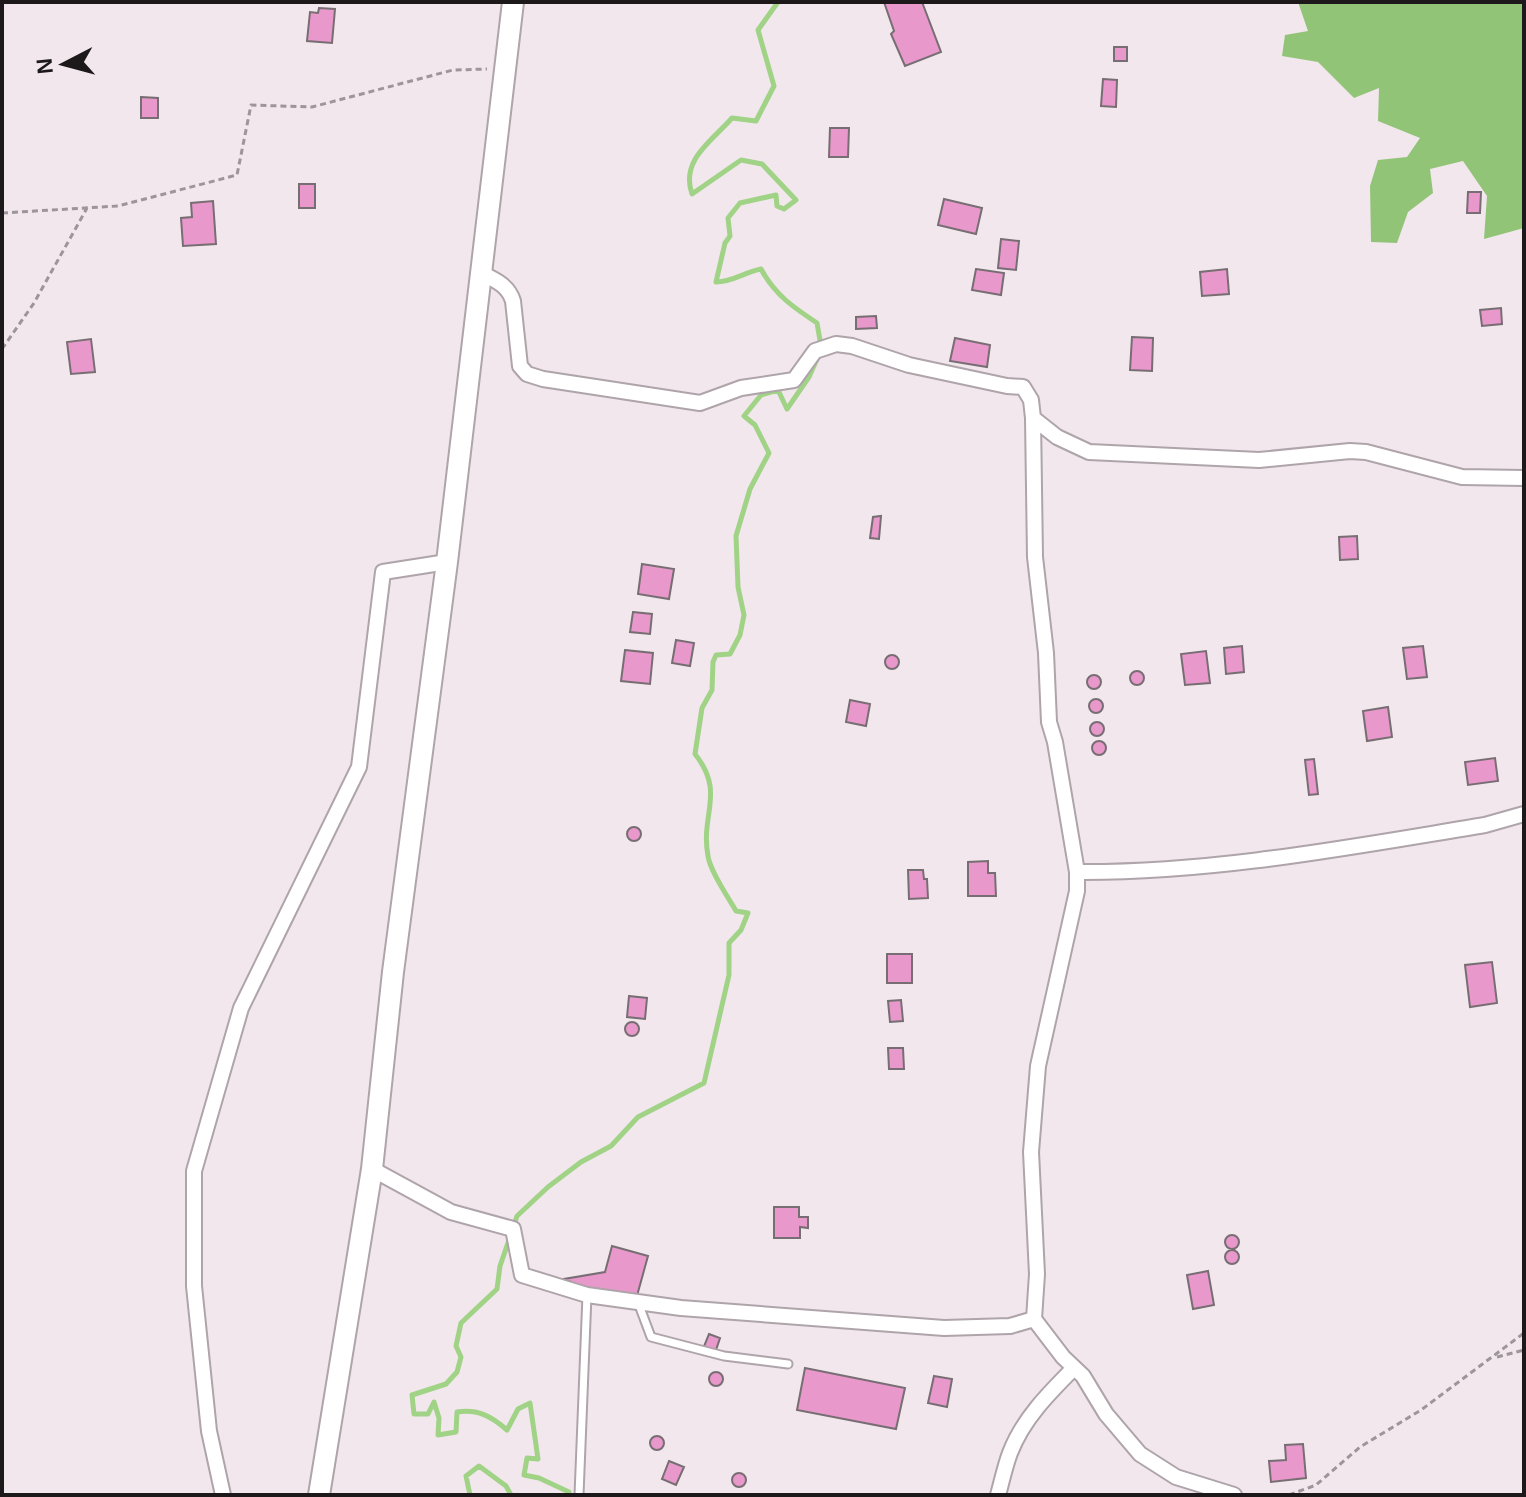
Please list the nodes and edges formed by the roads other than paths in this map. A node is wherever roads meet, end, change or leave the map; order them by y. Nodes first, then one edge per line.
1 (513, 2) edge
2 (481, 273) junction
3 (1033, 418) junction
4 (1524, 478) edge
5 (447, 562) junction
6 (1524, 814) edge
7 (1077, 872) junction
8 (372, 1169) junction
9 (587, 1295) junction
10 (639, 1305) junction
11 (1034, 1319) junction
12 (788, 1364) dead end
13 (1074, 1368) junction
14 (223, 1495) edge
15 (319, 1495) edge
16 (579, 1495) edge
17 (998, 1495) edge
18 (1234, 1495) edge

1 - 2 main road
2 - 3 street
2 - 5 main road
3 - 4 street
3 - 7 street
5 - 8 main road
5 - 14 street
6 - 7 street
7 - 11 street
8 - 9 street
8 - 15 main road
9 - 10 street
9 - 16 lane
10 - 11 street
10 - 12 lane
11 - 13 street
13 - 17 street
13 - 18 street

